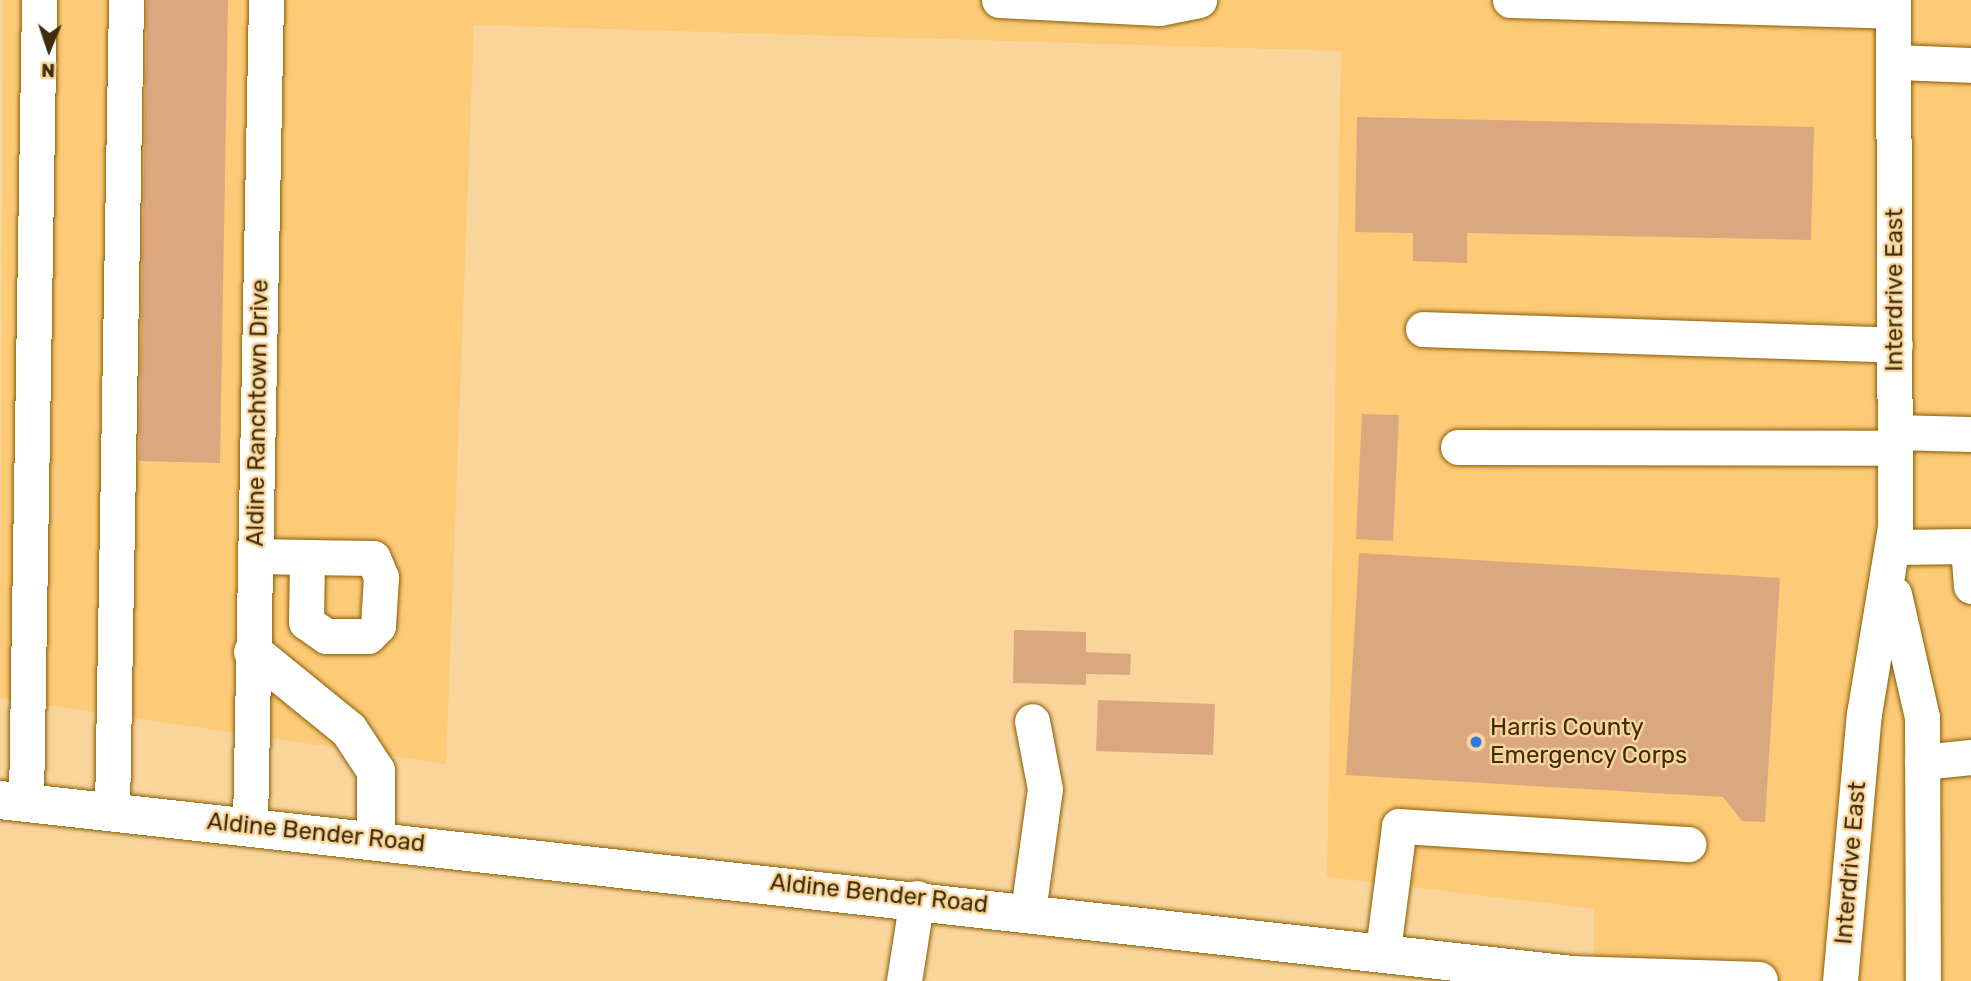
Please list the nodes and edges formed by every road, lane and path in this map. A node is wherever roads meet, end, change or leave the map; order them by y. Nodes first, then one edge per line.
1 (39, 0) edge
2 (126, 0) edge
3 (266, 0) edge
4 (999, 0) edge
5 (1199, 0) edge
6 (1510, 0) edge
7 (1893, 6) edge
8 (1894, 62) junction
9 (1971, 65) edge
10 (1423, 329) dead end
11 (1895, 345) junction
12 (1971, 434) edge
13 (1895, 440) junction
14 (1458, 447) dead end
15 (255, 556) junction
16 (307, 557) dead end
17 (1892, 564) junction
18 (1971, 586) edge
19 (253, 652) junction
20 (1032, 721) dead end
21 (1971, 757) edge
22 (1922, 762) junction
23 (13, 801) edge
24 (112, 811) junction
25 (250, 825) junction
26 (376, 839) junction
27 (1688, 844) dead end
28 (917, 898) junction
29 (1028, 911) junction
30 (1383, 950) junction
31 (1571, 978) edge
32 (904, 981) edge
33 (1747, 981) edge
34 (1840, 981) edge
35 (1923, 981) edge

1 - 23 street
2 - 24 street
3 - 15 street, Aldine Ranchtown Drive
4 - 5 street
6 - 7 street
7 - 8 street, Interdrive East
8 - 9 street
8 - 11 street, Interdrive East
10 - 11 street
11 - 13 street, Interdrive East
12 - 13 street
13 - 14 street
13 - 17 street, Interdrive East
15 - 16 street
15 - 19 street, Aldine Ranchtown Drive
17 - 18 street
17 - 22 street, Interdrive East
17 - 34 street, Interdrive East
19 - 25 street, Aldine Ranchtown Drive
19 - 26 main road
20 - 29 street
21 - 22 street
22 - 35 street, Interdrive East
23 - 24 main road, Aldine Bender Road
24 - 25 main road, Aldine Bender Road
25 - 26 main road, Aldine Bender Road
26 - 28 main road, Aldine Bender Road
27 - 30 street
28 - 29 main road, Aldine Bender Road
28 - 32 street
29 - 30 main road, Aldine Bender Road
30 - 31 main road, Aldine Bender Road
31 - 33 main road, Aldine Bender Road

